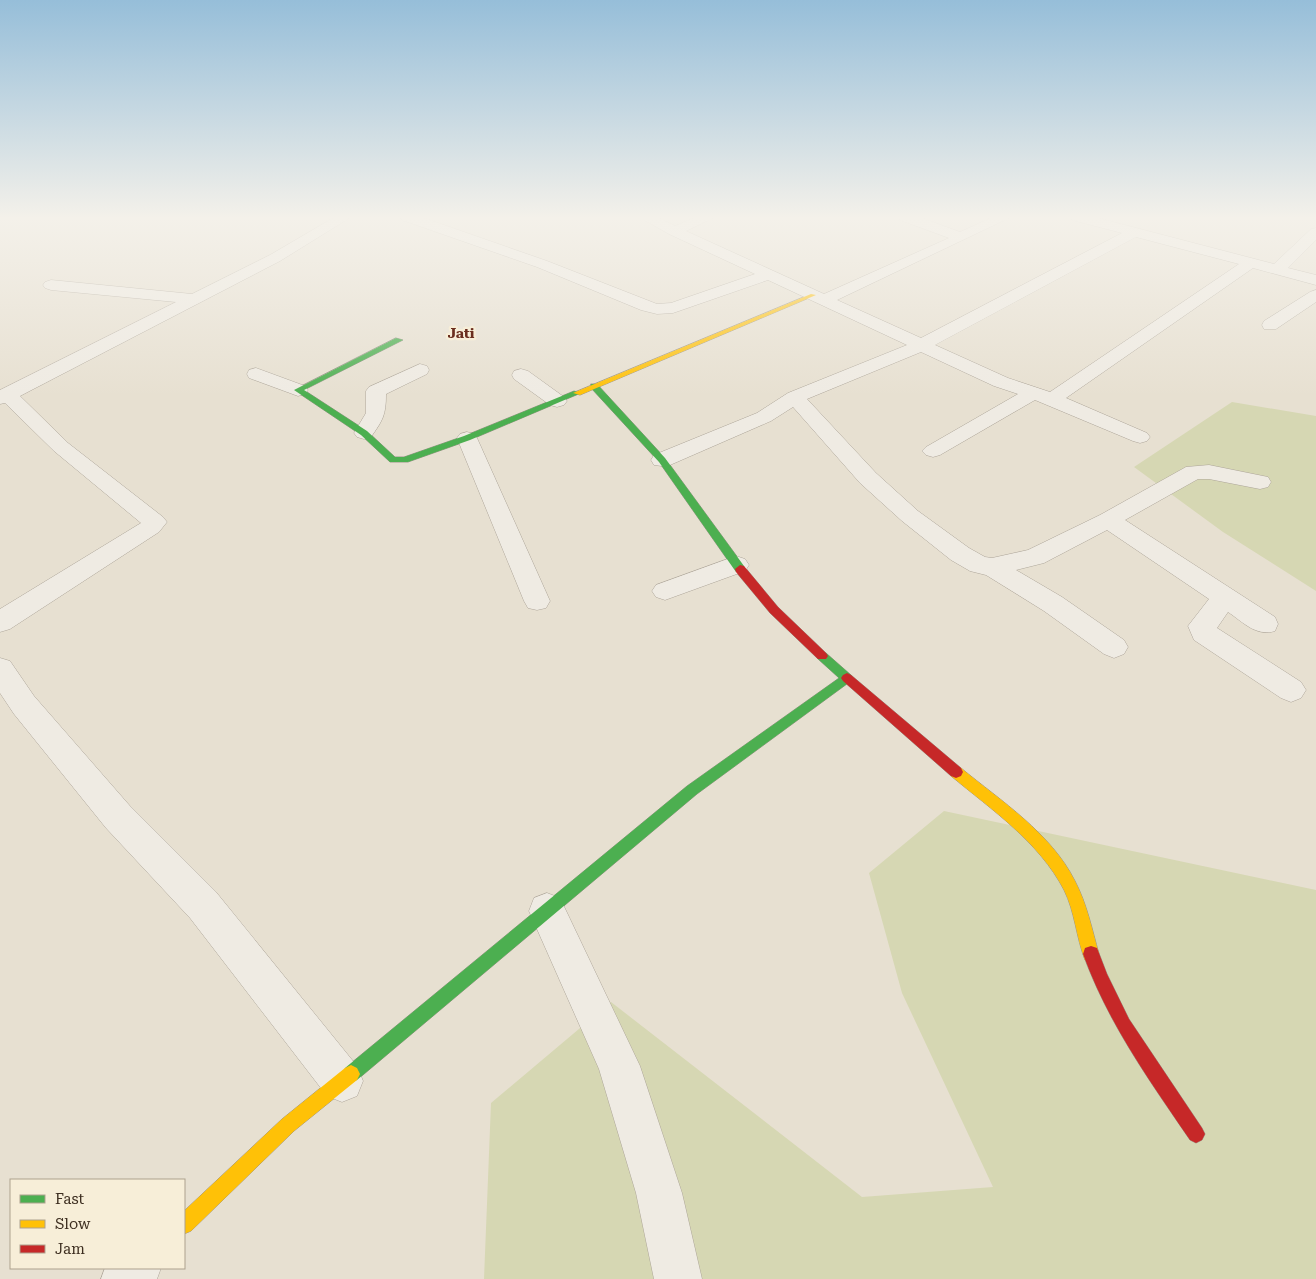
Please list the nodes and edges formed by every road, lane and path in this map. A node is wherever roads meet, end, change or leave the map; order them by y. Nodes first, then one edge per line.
1 (238, 277) edge
2 (573, 277) edge
3 (761, 277) edge
4 (775, 277) edge
5 (866, 277) edge
6 (1049, 277) edge
7 (1229, 277) edge
8 (1303, 277) edge
9 (1316, 280) edge
10 (51, 284) dead end
11 (1316, 296) edge
12 (818, 297) junction
13 (194, 299) junction
14 (1270, 325) dead end
15 (399, 340) dead end
16 (922, 344) junction
17 (420, 370) dead end
18 (256, 374) dead end
19 (521, 375) dead end
20 (594, 386) junction
21 (298, 390) junction
22 (4, 396) edge
23 (1042, 396) junction
24 (795, 397) junction
25 (557, 401) junction
26 (364, 433) junction
27 (1140, 437) dead end
28 (467, 438) junction
29 (933, 452) dead end
30 (662, 460) junction
31 (1260, 482) dead end
32 (1108, 520) junction
33 (736, 565) junction
34 (992, 566) junction
35 (665, 591) dead end
36 (1224, 597) junction
37 (537, 601) dead end
38 (0, 622) edge
39 (1265, 624) dead end
40 (1114, 647) dead end
41 (0, 669) edge
42 (847, 678) junction
43 (1291, 690) dead end
44 (547, 911) junction
45 (342, 1081) junction
46 (1196, 1134) dead end
47 (185, 1223) edge
48 (136, 1269) edge
49 (125, 1279) edge
50 (678, 1279) edge

1 - 13 street
2 - 3 street
4 - 12 street
5 - 12 street
6 - 16 street
7 - 23 street
8 - 9 street
10 - 13 street
11 - 14 street
12 - 16 street
12 - 20 street
13 - 22 street
15 - 21 street
16 - 23 street
16 - 24 street
17 - 26 street
18 - 21 street
19 - 25 street
20 - 25 street
20 - 30 street
21 - 26 street
22 - 38 street
23 - 27 street
23 - 29 street
24 - 30 street
24 - 34 street
25 - 28 street
26 - 28 street
28 - 37 street
30 - 33 street
31 - 32 street
32 - 34 street
32 - 36 street
33 - 35 street
33 - 42 street
34 - 40 street
36 - 39 street
36 - 43 street
41 - 45 street
42 - 44 street
42 - 46 street
44 - 45 street
44 - 50 street
45 - 47 street
48 - 49 street

